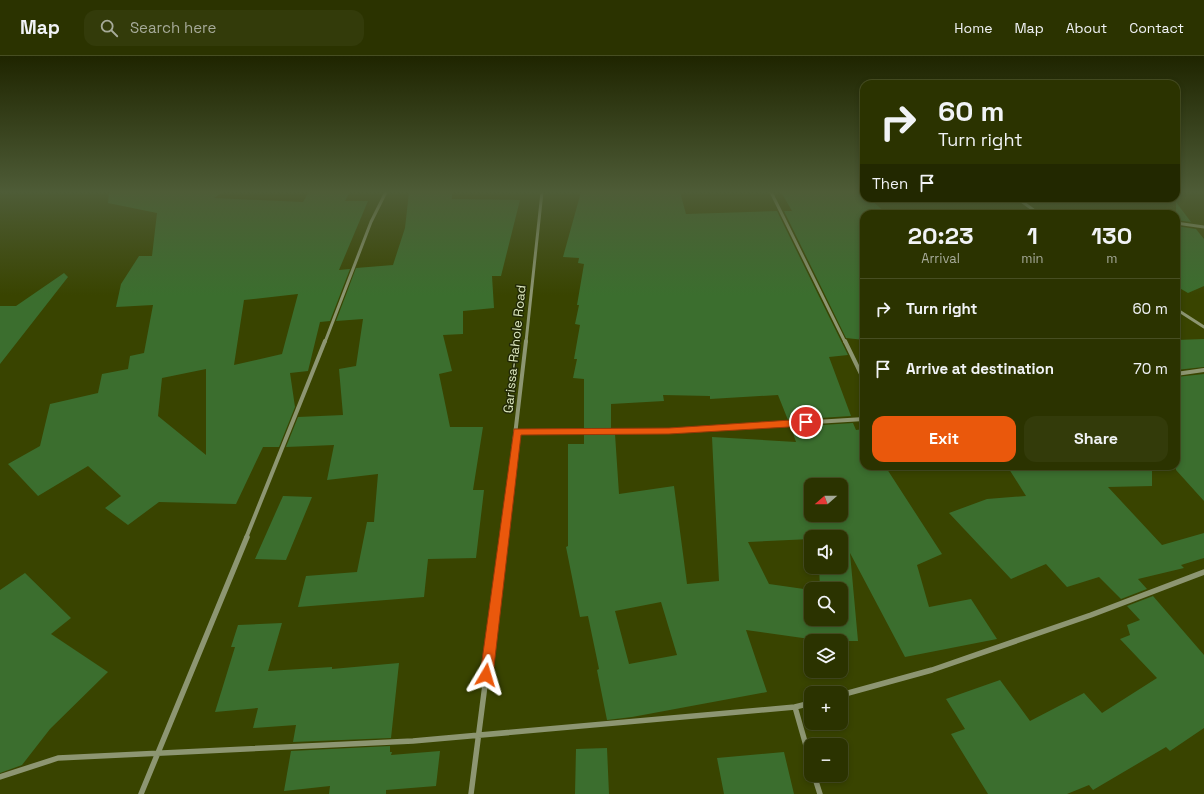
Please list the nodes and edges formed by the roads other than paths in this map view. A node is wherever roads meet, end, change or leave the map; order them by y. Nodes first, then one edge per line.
1 (369, 226) edge
2 (538, 226) edge
3 (788, 226) edge
4 (1180, 312) edge
5 (1204, 327) edge
6 (1204, 370) edge
7 (860, 372) edge
8 (1180, 373) edge
9 (860, 418) edge
10 (517, 431) junction
11 (1204, 572) edge
12 (848, 693) edge
13 (804, 705) edge
14 (795, 707) junction
15 (479, 736) junction
16 (804, 738) edge
17 (159, 753) junction
18 (0, 777) edge
19 (816, 782) edge
20 (141, 794) edge
21 (471, 794) edge
22 (820, 794) edge

1 - 17 street
2 - 10 street, Garissa-Rahole Road
3 - 7 street
4 - 5 street
6 - 8 street
9 - 10 street
10 - 15 street, Garissa-Rahole Road
11 - 12 street
13 - 14 street
14 - 15 street
14 - 16 street
15 - 17 street
15 - 21 street, Garissa-Rahole Road
17 - 18 street
17 - 20 street
19 - 22 street

